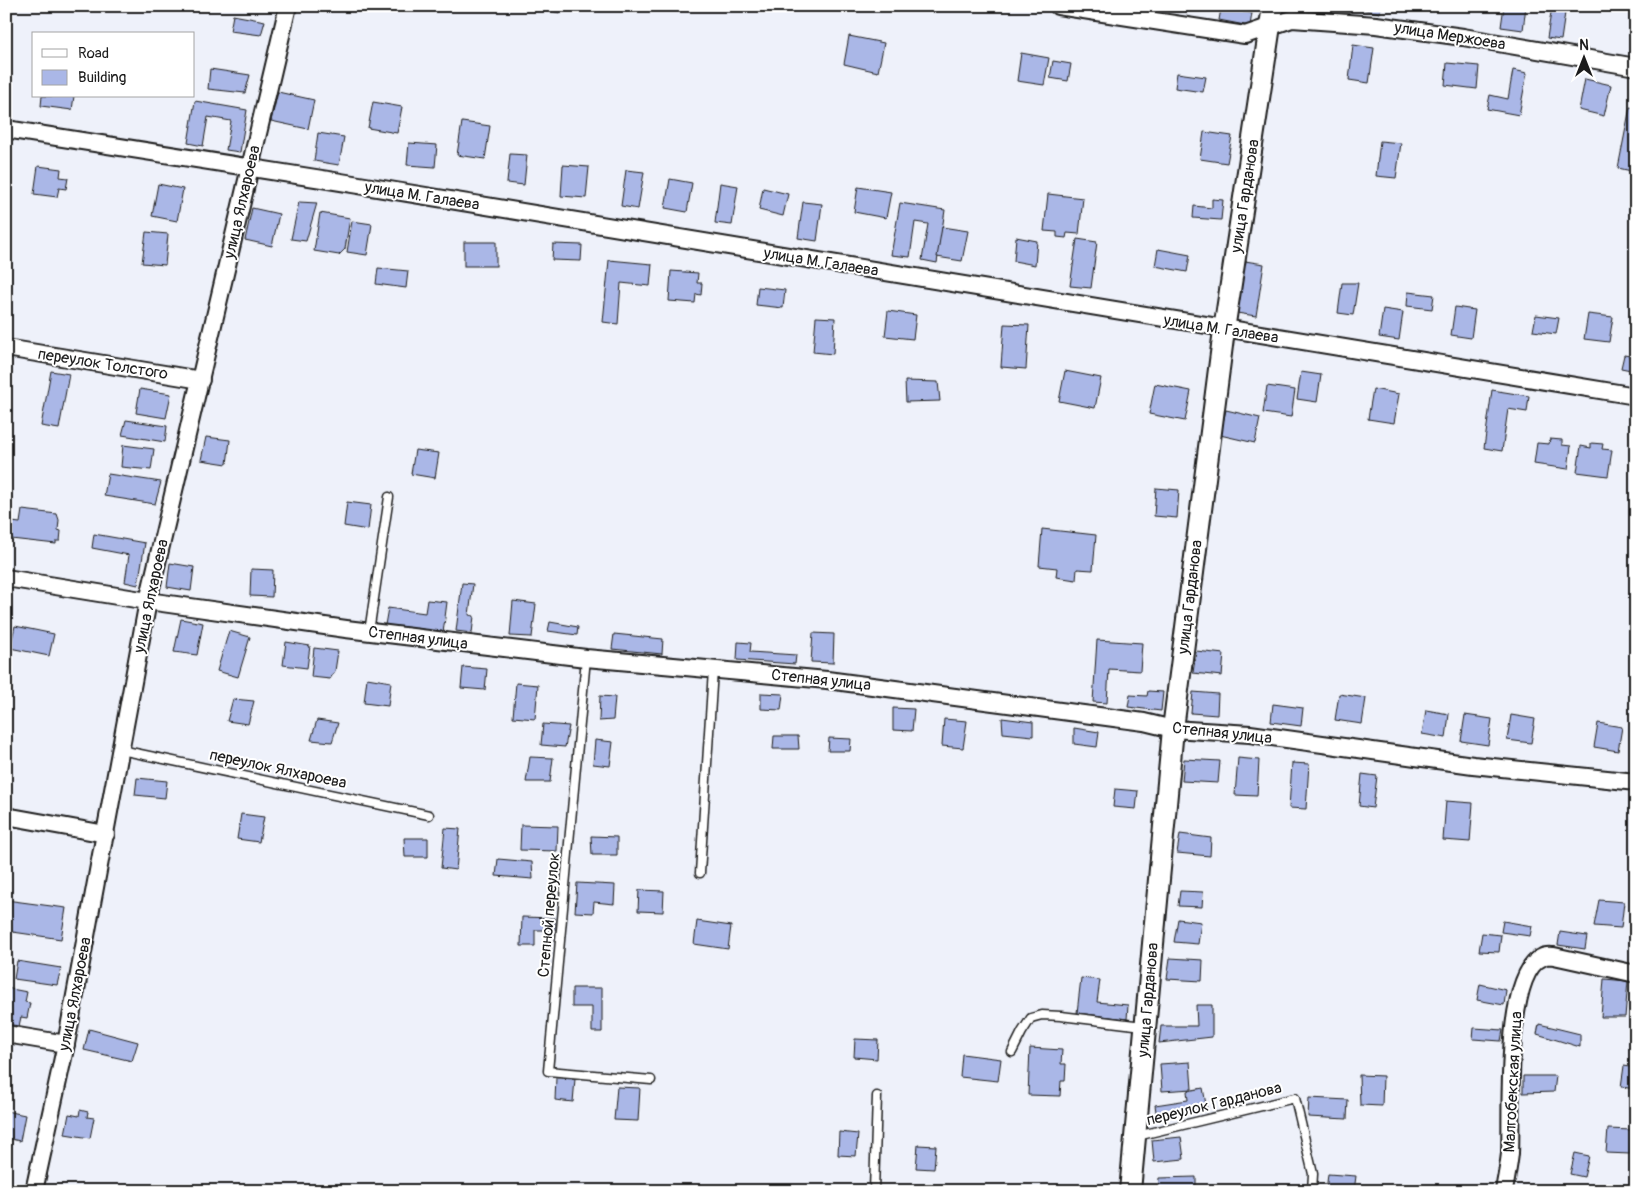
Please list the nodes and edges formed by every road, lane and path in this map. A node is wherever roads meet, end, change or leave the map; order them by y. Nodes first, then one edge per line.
1 (288, 6) edge
2 (1058, 6) edge
3 (1273, 6) edge
4 (1270, 27) junction
5 (1636, 67) edge
6 (6, 130) edge
7 (250, 167) junction
8 (1224, 330) junction
9 (6, 348) edge
10 (201, 380) junction
11 (1636, 396) edge
12 (389, 497) dead end
13 (6, 578) edge
14 (148, 601) junction
15 (369, 632) junction
16 (586, 658) junction
17 (714, 670) junction
18 (1173, 729) junction
19 (121, 750) junction
20 (1636, 782) edge
21 (429, 815) dead end
22 (6, 816) edge
23 (106, 834) junction
24 (700, 873) dead end
25 (1636, 974) edge
26 (1145, 1026) junction
27 (6, 1034) edge
28 (66, 1044) junction
29 (1012, 1052) dead end
30 (651, 1080) dead end
31 (877, 1096) dead end
32 (1135, 1137) junction
33 (34, 1191) edge
34 (874, 1191) edge
35 (1130, 1191) edge
36 (1312, 1191) edge
37 (1504, 1191) edge

1 - 7 street, улица Ялхароева
2 - 4 street, улица Мержоева
3 - 4 street, улица Гарданова
4 - 5 street, улица Мержоева
4 - 8 street, улица Гарданова
6 - 7 street, улица М. Галаева
7 - 8 street, улица М. Галаева
7 - 10 street, улица Ялхароева
8 - 11 street, улица М. Галаева
8 - 18 street, улица Гарданова
9 - 10 street, переулок Толстого
10 - 14 street, улица Ялхароева
12 - 15 lane
13 - 14 street, Степная улица
14 - 15 street, Степная улица
14 - 19 street, улица Ялхароева
15 - 16 street, Степная улица
16 - 17 street, Степная улица
16 - 30 lane, Степной переулок
17 - 18 street, Степная улица
17 - 24 lane
18 - 20 street, Степная улица
18 - 26 street, улица Гарданова
19 - 21 lane, переулок Ялхароева
19 - 23 street, улица Ялхароева
22 - 23 street
23 - 28 street, улица Ялхароева
25 - 37 street, Малгобекская улица
26 - 29 lane
26 - 32 street, улица Гарданова
27 - 28 street
28 - 33 street, улица Ялхароева
31 - 34 lane
32 - 35 street, улица Гарданова
32 - 36 lane, переулок Гарданова

